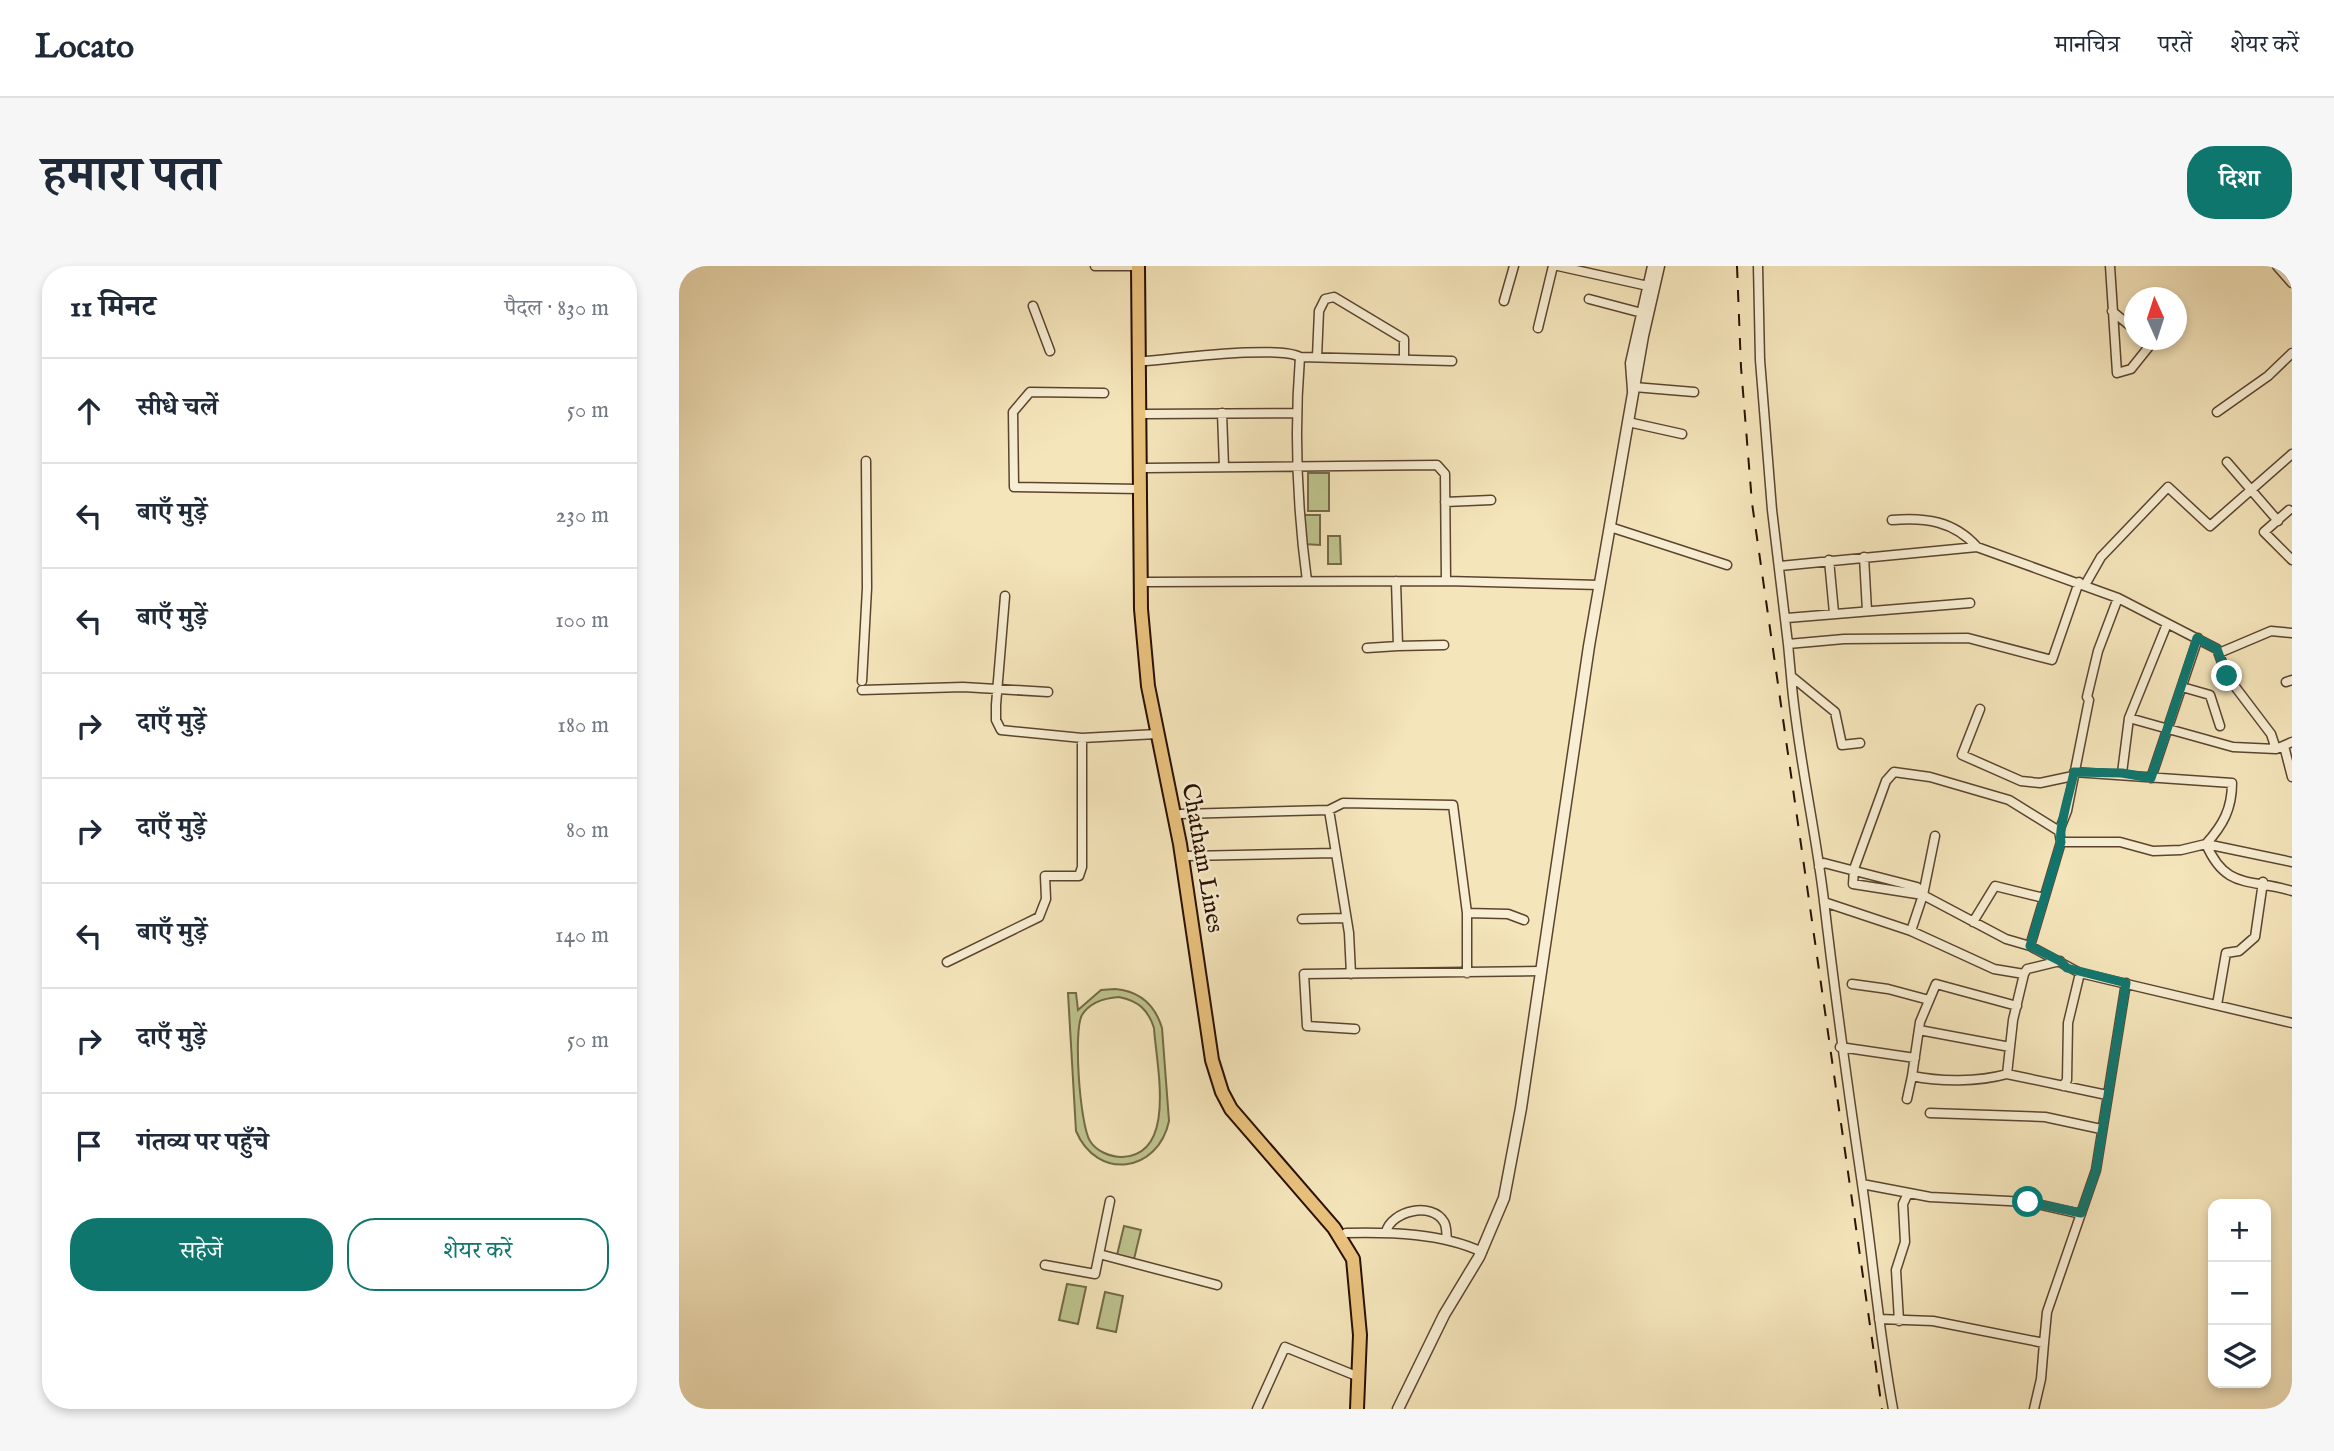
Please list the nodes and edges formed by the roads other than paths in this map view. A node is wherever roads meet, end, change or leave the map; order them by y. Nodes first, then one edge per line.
1 (1095, 266) edge
2 (1138, 266) edge
3 (1145, 266) edge
4 (1514, 266) edge
5 (1556, 266) edge
6 (1652, 266) edge
7 (1659, 266) edge
8 (1758, 266) edge
9 (2110, 266) edge
10 (2277, 266) edge
11 (2292, 283) edge
12 (1648, 286) junction
13 (1589, 299) dead end
14 (1504, 301) dead end
15 (1033, 306) dead end
16 (2112, 311) junction
17 (1642, 313) junction
18 (2124, 321) edge
19 (1538, 328) dead end
20 (2146, 350) edge
21 (1050, 351) dead end
22 (2292, 353) edge
23 (1300, 357) junction
24 (1317, 357) junction
25 (1404, 359) junction
26 (1146, 361) junction
27 (1452, 361) dead end
28 (1634, 391) junction
29 (1694, 392) dead end
30 (1104, 393) dead end
31 (2217, 412) dead end
32 (1222, 413) junction
33 (1295, 413) junction
34 (1146, 414) junction
35 (1628, 422) junction
36 (1682, 434) dead end
37 (2292, 454) edge
38 (866, 461) dead end
39 (2227, 462) dead end
40 (1296, 466) junction
41 (1224, 467) junction
42 (1146, 468) junction
43 (2252, 488) junction
44 (1140, 489) junction
45 (1491, 500) dead end
46 (1445, 502) junction
47 (2289, 510) dead end
48 (1892, 520) dead end
49 (2278, 521) junction
50 (1610, 527) junction
51 (1977, 547) junction
52 (1864, 557) junction
53 (2292, 560) edge
54 (1829, 561) junction
55 (1727, 565) dead end
56 (1780, 566) junction
57 (1307, 581) junction
58 (1397, 581) junction
59 (1446, 581) junction
60 (1148, 582) junction
61 (2082, 584) junction
62 (1599, 585) junction
63 (1005, 596) dead end
64 (2118, 598) junction
65 (1970, 603) dead end
66 (1867, 611) junction
67 (1834, 613) junction
68 (1787, 618) junction
69 (2167, 624) junction
70 (2292, 633) edge
71 (2197, 638) junction
72 (1788, 643) junction
73 (1444, 645) dead end
74 (1398, 646) junction
75 (1367, 648) dead end
76 (2219, 653) junction
77 (1791, 676) junction
78 (2182, 687) junction
79 (997, 690) junction
80 (1048, 692) dead end
81 (1980, 709) dead end
82 (2129, 718) junction
83 (2220, 726) dead end
84 (2169, 728) junction
85 (1157, 734) junction
86 (1082, 738) junction
87 (1860, 743) dead end
88 (2284, 746) edge
89 (2122, 773) junction
90 (2074, 774) junction
91 (2291, 774) edge
92 (2151, 778) junction
93 (1172, 787) junction
94 (1329, 810) junction
95 (1181, 814) junction
96 (2059, 831) junction
97 (1935, 836) dead end
98 (2061, 842) junction
99 (2206, 844) junction
100 (1336, 853) junction
101 (1188, 856) junction
102 (2292, 862) edge
103 (1819, 867) junction
104 (1854, 869) junction
105 (2263, 882) junction
106 (2292, 891) edge
107 (1923, 895) junction
108 (2044, 898) junction
109 (1824, 902) junction
110 (1467, 913) junction
111 (1345, 918) junction
112 (1303, 919) dead end
113 (1524, 920) dead end
114 (1973, 922) junction
115 (1911, 930) junction
116 (2030, 946) junction
117 (2060, 961) junction
118 (947, 962) dead end
119 (1541, 971) junction
120 (1467, 973) junction
121 (2080, 973) junction
122 (1351, 974) junction
123 (2024, 974) junction
124 (2126, 983) junction
125 (1852, 984) dead end
126 (1929, 1000) junction
127 (2217, 1005) junction
128 (2017, 1006) junction
129 (2292, 1023) edge
130 (1355, 1029) dead end
131 (1919, 1030) junction
132 (1840, 1047) junction
133 (2010, 1047) junction
134 (1915, 1058) junction
135 (2007, 1074) junction
136 (1912, 1076) junction
137 (2063, 1086) junction
138 (2107, 1095) junction
139 (1907, 1099) dead end
140 (1930, 1113) dead end
141 (2101, 1129) junction
142 (1862, 1184) junction
143 (1907, 1193) junction
144 (1110, 1201) dead end
145 (2081, 1213) junction
146 (1386, 1232) junction
147 (1346, 1233) junction
148 (1447, 1239) junction
149 (1482, 1252) junction
150 (1099, 1254) junction
151 (1045, 1265) dead end
152 (1217, 1285) dead end
153 (1879, 1319) junction
154 (1899, 1321) junction
155 (2044, 1343) junction
156 (1359, 1377) junction
157 (1257, 1409) edge
158 (1357, 1409) edge
159 (1365, 1409) edge
160 (1398, 1409) edge
161 (1893, 1409) edge
162 (2034, 1409) edge

1 - 2 street
2 - 44 highway, Chatham Lines
3 - 26 highway, Chatham Lines
4 - 14 street
5 - 12 street
5 - 19 street
6 - 12 street
7 - 28 street
8 - 56 street
9 - 16 street
10 - 11 street
12 - 17 street
13 - 17 street
15 - 21 street
16 - 18 street
16 - 20 street
17 - 28 street
22 - 31 street
23 - 24 street
23 - 26 street
23 - 33 street
24 - 25 street
24 - 25 street
25 - 27 street
26 - 34 highway, Chatham Lines
28 - 29 street
28 - 35 street
30 - 44 street
32 - 33 street
32 - 34 street
32 - 41 street
33 - 40 street
34 - 42 highway, Chatham Lines
35 - 36 street
35 - 50 street
37 - 43 street
38 - 79 street
39 - 43 street
40 - 41 street
40 - 46 street
40 - 57 street
41 - 42 street
42 - 60 highway, Chatham Lines
43 - 49 street
43 - 61 street
44 - 85 highway, Chatham Lines
45 - 46 street
46 - 59 street
47 - 49 street
48 - 51 street
49 - 53 street
50 - 55 street
50 - 62 street
51 - 52 street
51 - 61 street
52 - 54 street
52 - 66 street
54 - 56 street
54 - 67 street
56 - 68 street
57 - 58 street
57 - 60 street
58 - 59 street
58 - 74 street
59 - 62 street
60 - 93 highway, Chatham Lines
61 - 64 street
61 - 72 street
62 - 119 street
63 - 79 street
64 - 69 street
64 - 90 street
65 - 66 street
66 - 67 street
67 - 68 street
68 - 72 street
69 - 71 street
69 - 82 street
70 - 76 street
71 - 76 street
71 - 78 street
72 - 77 street
73 - 74 street
74 - 75 street
76 - 88 street
77 - 87 street
77 - 103 street
78 - 83 street
78 - 84 street
79 - 80 street
79 - 86 street
81 - 90 street
82 - 84 street
82 - 89 street
84 - 88 street
84 - 92 street
85 - 86 street
85 - 93 highway, Chatham Lines
86 - 118 street
88 - 91 street
89 - 90 street
89 - 92 street
90 - 96 street
92 - 99 street
93 - 95 highway, Chatham Lines
93 - 156 highway, Chatham Lines
94 - 95 street
94 - 100 street
94 - 110 street
95 - 101 highway, Chatham Lines
96 - 98 street
96 - 104 street
97 - 107 street
98 - 99 street
98 - 108 street
99 - 102 street
99 - 105 street
100 - 101 street
100 - 111 street
101 - 147 highway, Chatham Lines
103 - 104 street
103 - 109 street
104 - 107 street
104 - 107 street
105 - 106 street
105 - 127 street
107 - 114 street
107 - 115 street
108 - 114 street
108 - 116 street
109 - 115 street
109 - 132 street
110 - 113 street
110 - 120 street
111 - 112 street
111 - 122 street
114 - 116 street
115 - 123 street
116 - 117 street
117 - 121 street
117 - 123 street
119 - 120 street
119 - 149 street
120 - 122 street
121 - 124 street
121 - 137 street
122 - 130 street
123 - 128 street
124 - 127 street
124 - 138 street
125 - 126 street
126 - 128 street
126 - 131 street
127 - 129 street
128 - 133 street
131 - 133 street
131 - 134 street
132 - 134 street
132 - 142 street
133 - 135 street
134 - 136 street
135 - 136 street
135 - 137 street
136 - 139 street
137 - 138 street
138 - 141 street
140 - 141 street
141 - 145 street
142 - 143 street
142 - 153 street
143 - 145 street
143 - 154 street
144 - 150 street
145 - 155 street
146 - 147 street
146 - 148 street
146 - 148 street
147 - 159 highway, Chatham Lines
148 - 149 street
149 - 160 street
150 - 151 street
150 - 152 street
153 - 154 street
153 - 161 street
154 - 155 street
155 - 162 street
156 - 157 street
156 - 158 highway, Chatham Lines

